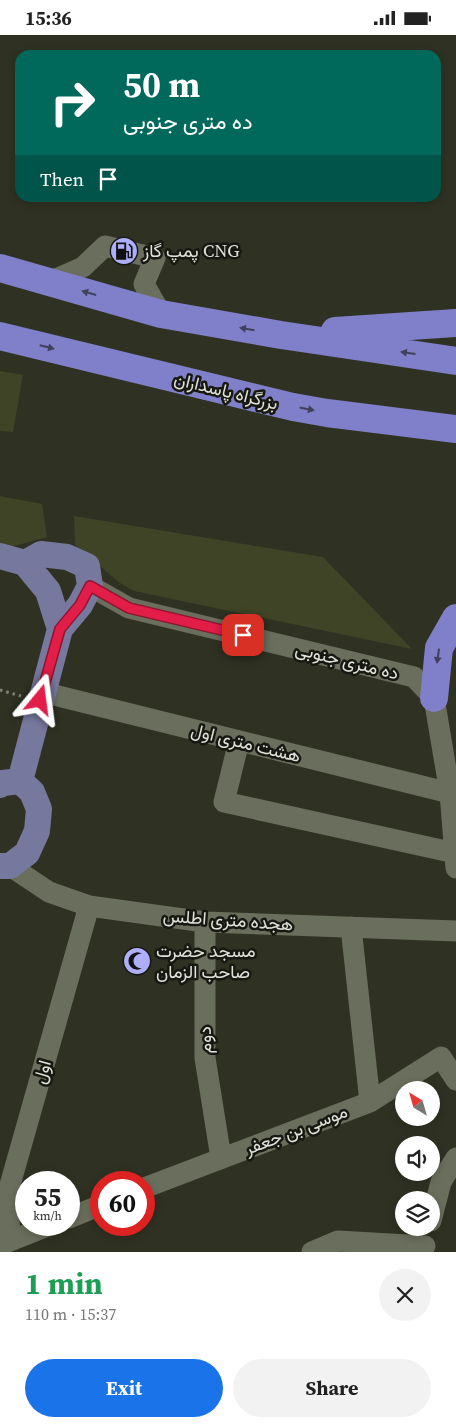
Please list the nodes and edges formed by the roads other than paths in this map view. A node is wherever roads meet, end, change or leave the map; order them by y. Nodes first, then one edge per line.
1 (0, 268) edge
2 (49, 282) junction
3 (161, 314) junction
4 (456, 323) edge
5 (281, 335) junction
6 (0, 336) edge
7 (456, 361) edge
8 (456, 429) edge
9 (0, 556) edge
10 (25, 563) junction
11 (90, 586) junction
12 (456, 618) edge
13 (60, 629) junction
14 (42, 692) junction
15 (434, 698) junction
16 (239, 741) junction
17 (10, 783) edge
18 (450, 793) junction
19 (455, 861) edge
20 (5, 866) edge
21 (88, 906) junction
22 (205, 922) junction
23 (351, 927) junction
24 (456, 931) edge
25 (456, 1080) edge
26 (370, 1102) junction
27 (222, 1158) junction
28 (456, 1158) edge
29 (155, 1184) edge
30 (439, 1191) edge
31 (22, 1236) edge
32 (427, 1242) edge
33 (5, 1243) edge
34 (312, 1252) edge

1 - 2 highway
3 -> 2 highway
2 - 3 street
5 -> 3 highway
4 - 5 highway
7 -> 5 highway
6 -> 8 highway, بزرگراه پاسداران
9 - 10 main road
10 - 11 main road
10 - 13 main road
11 - 13 main road
11 - 15 street, ده متری جنوبی
12 -> 15 highway
13 - 14 main road
14 - 16 street, هشت متری اول
14 - 17 main road
15 - 18 street
16 - 18 street, هشت متری اول
16 - 19 street
17 - 20 main road
18 - 19 street
20 - 21 street, هجده متری اطلس
21 - 22 street, هجده متری اطلس
21 - 33 street, اول
22 - 23 street, هجده متری اطلس
22 - 27 street, دوم
23 - 24 street, هجده متری اطلس
23 - 26 street
25 - 26 street, موسی بن جعفر
26 - 27 street, موسی بن جعفر
27 - 29 street, موسی بن جعفر
28 - 30 street
31 - 33 street
32 - 34 street

